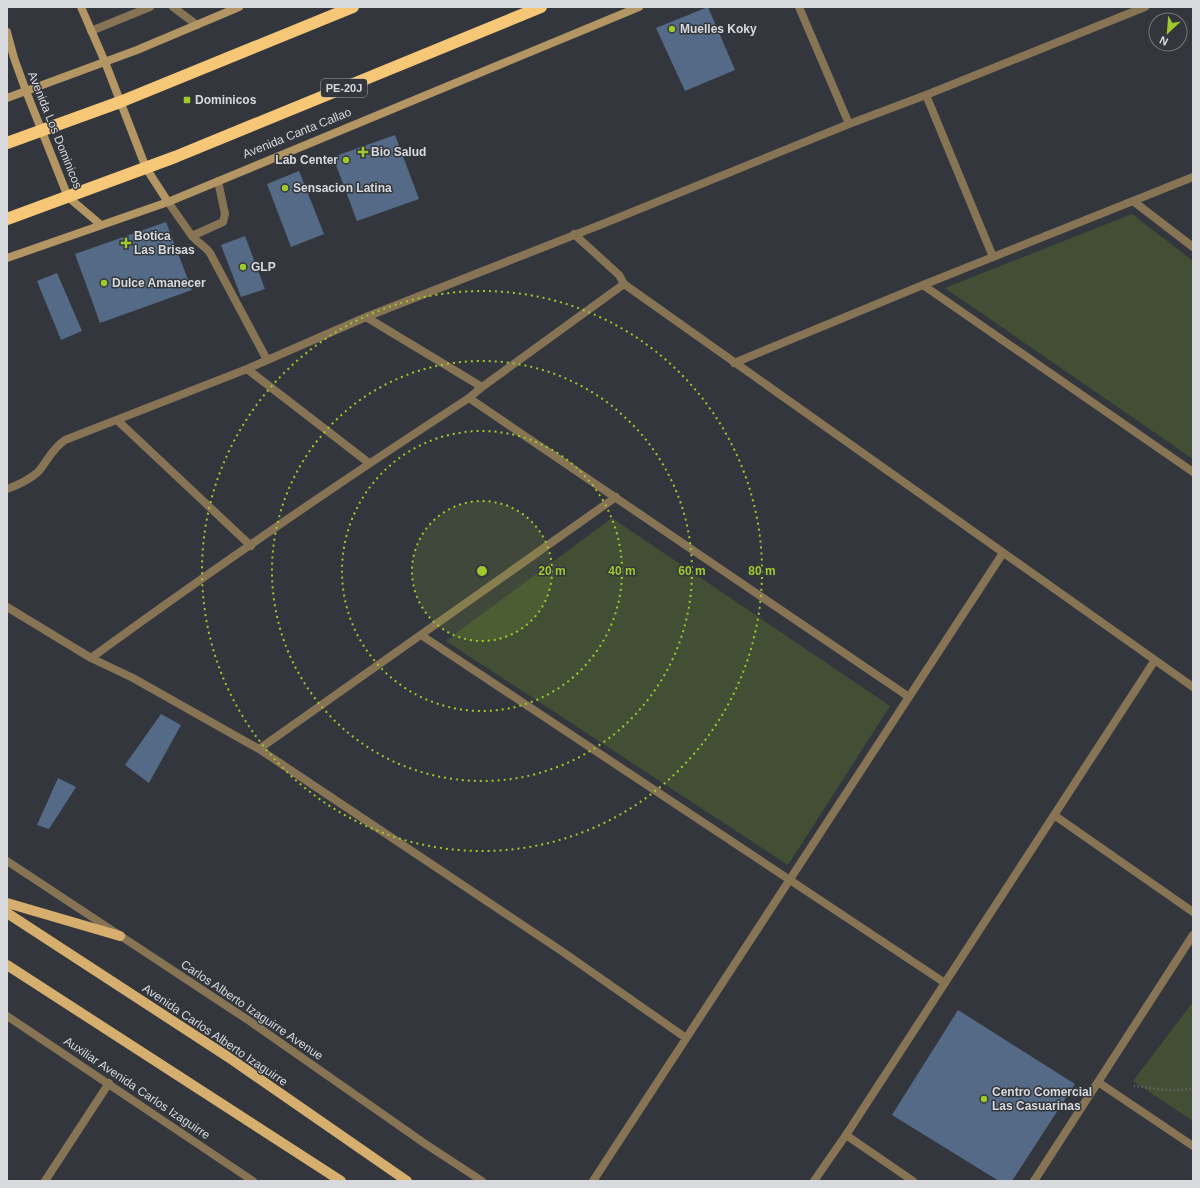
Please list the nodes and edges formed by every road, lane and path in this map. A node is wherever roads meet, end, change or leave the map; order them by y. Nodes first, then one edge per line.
1 (81, 7) edge
2 (150, 7) edge
3 (173, 7) edge
4 (239, 7) edge
5 (353, 7) edge
6 (541, 7) edge
7 (639, 7) edge
8 (798, 7) edge
9 (1146, 7) edge
10 (197, 25) junction
11 (91, 31) junction
12 (7, 32) edge
13 (104, 62) junction
14 (26, 91) junction
15 (926, 95) junction
16 (7, 98) edge
17 (120, 102) junction
18 (849, 124) junction
19 (42, 131) junction
20 (7, 143) edge
21 (146, 168) junction
22 (1193, 176) edge
23 (218, 181) junction
24 (68, 197) junction
25 (1133, 201) junction
26 (168, 202) junction
27 (7, 219) edge
28 (101, 225) junction
29 (574, 234) junction
30 (192, 236) junction
31 (1193, 247) edge
32 (993, 257) junction
33 (7, 258) edge
34 (624, 284) junction
35 (923, 285) junction
36 (366, 316) junction
37 (267, 360) junction
38 (734, 363) junction
39 (247, 369) junction
40 (482, 387) junction
41 (469, 398) junction
42 (117, 420) junction
43 (369, 463) junction
44 (1193, 472) edge
45 (7, 489) edge
46 (616, 497) junction
47 (251, 546) junction
48 (1003, 553) junction
49 (7, 607) edge
50 (421, 635) junction
51 (91, 658) junction
52 (1155, 660) junction
53 (1193, 688) edge
54 (909, 697) junction
55 (260, 749) junction
56 (1054, 815) junction
57 (7, 861) edge
58 (790, 880) junction
59 (7, 903) edge
60 (1193, 912) edge
61 (7, 913) edge
62 (1193, 935) edge
63 (120, 936) junction
64 (7, 965) edge
65 (7, 973) edge
66 (24, 976) junction
67 (945, 982) junction
68 (7, 1016) edge
69 (686, 1038) junction
70 (1098, 1082) junction
71 (109, 1083) junction
72 (1128, 1085) dead end
73 (1193, 1088) edge
74 (846, 1135) junction
75 (1193, 1146) edge
76 (45, 1181) edge
77 (253, 1181) edge
78 (341, 1181) edge
79 (406, 1181) edge
80 (482, 1181) edge
81 (593, 1181) edge
82 (814, 1181) edge
83 (913, 1181) edge
84 (1034, 1181) edge

1 - 11 main road
2 - 11 street
3 - 10 street
4 - 10 main road
5 - 17 highway
6 - 21 highway, Avenida Canta Callao / PE-20J
7 - 23 main road, Avenida Canta Callao
8 - 18 street
9 - 15 street
10 - 13 main road
11 - 13 main road
12 - 14 main road, Avenida Los Dominicos
13 - 14 main road
13 - 17 main road
14 - 16 main road
14 - 19 main road, Avenida Los Dominicos
15 - 18 street
15 - 32 street
17 - 19 highway
17 - 21 main road
18 - 29 street
19 - 20 highway
19 - 24 main road, Avenida Los Dominicos
21 - 24 highway, Avenida Canta Callao / PE-20J
21 - 26 main road
22 - 25 street
23 - 26 main road, Avenida Canta Callao
23 - 30 street
24 - 27 highway, Avenida Canta Callao / PE-20J
24 - 28 main road, Avenida Los Dominicos
25 - 31 street
25 - 32 street
26 - 28 main road, Avenida Canta Callao
26 - 30 street
28 - 33 main road, Avenida Canta Callao
29 - 34 street
29 - 36 street
30 - 37 street
32 - 35 street
34 - 38 street
34 - 40 street
35 - 38 street
35 - 44 street
36 - 37 street
36 - 40 street
37 - 39 street
38 - 48 street
39 - 42 street
39 - 43 street
40 - 41 street
41 - 43 street
41 - 46 street
42 - 45 street
42 - 47 street
43 - 47 street
46 - 50 street
46 - 54 street
47 - 51 street
48 - 52 street
48 - 54 street
49 - 51 street
50 - 55 street
50 - 58 street
51 - 55 street
52 - 53 street
52 - 56 street
54 - 58 street
55 - 69 street
56 - 60 street
56 - 67 street
57 - 63 street, Carlos Alberto Izaguirre Avenue
58 - 67 street
58 - 69 street
59 - 63 main road
61 - 79 main road, Avenida Carlos Alberto Izaguirre
62 - 70 street
63 - 80 street, Carlos Alberto Izaguirre Avenue
64 - 66 main road
65 - 66 main road
66 - 78 main road
67 - 74 street
68 - 71 street, Auxiliar Avenida Carlos Izaguirre
69 - 81 street
70 - 75 street
70 - 84 street
71 - 76 street
71 - 77 street, Auxiliar Avenida Carlos Izaguirre
72 - 73 path
74 - 82 street
74 - 83 street

